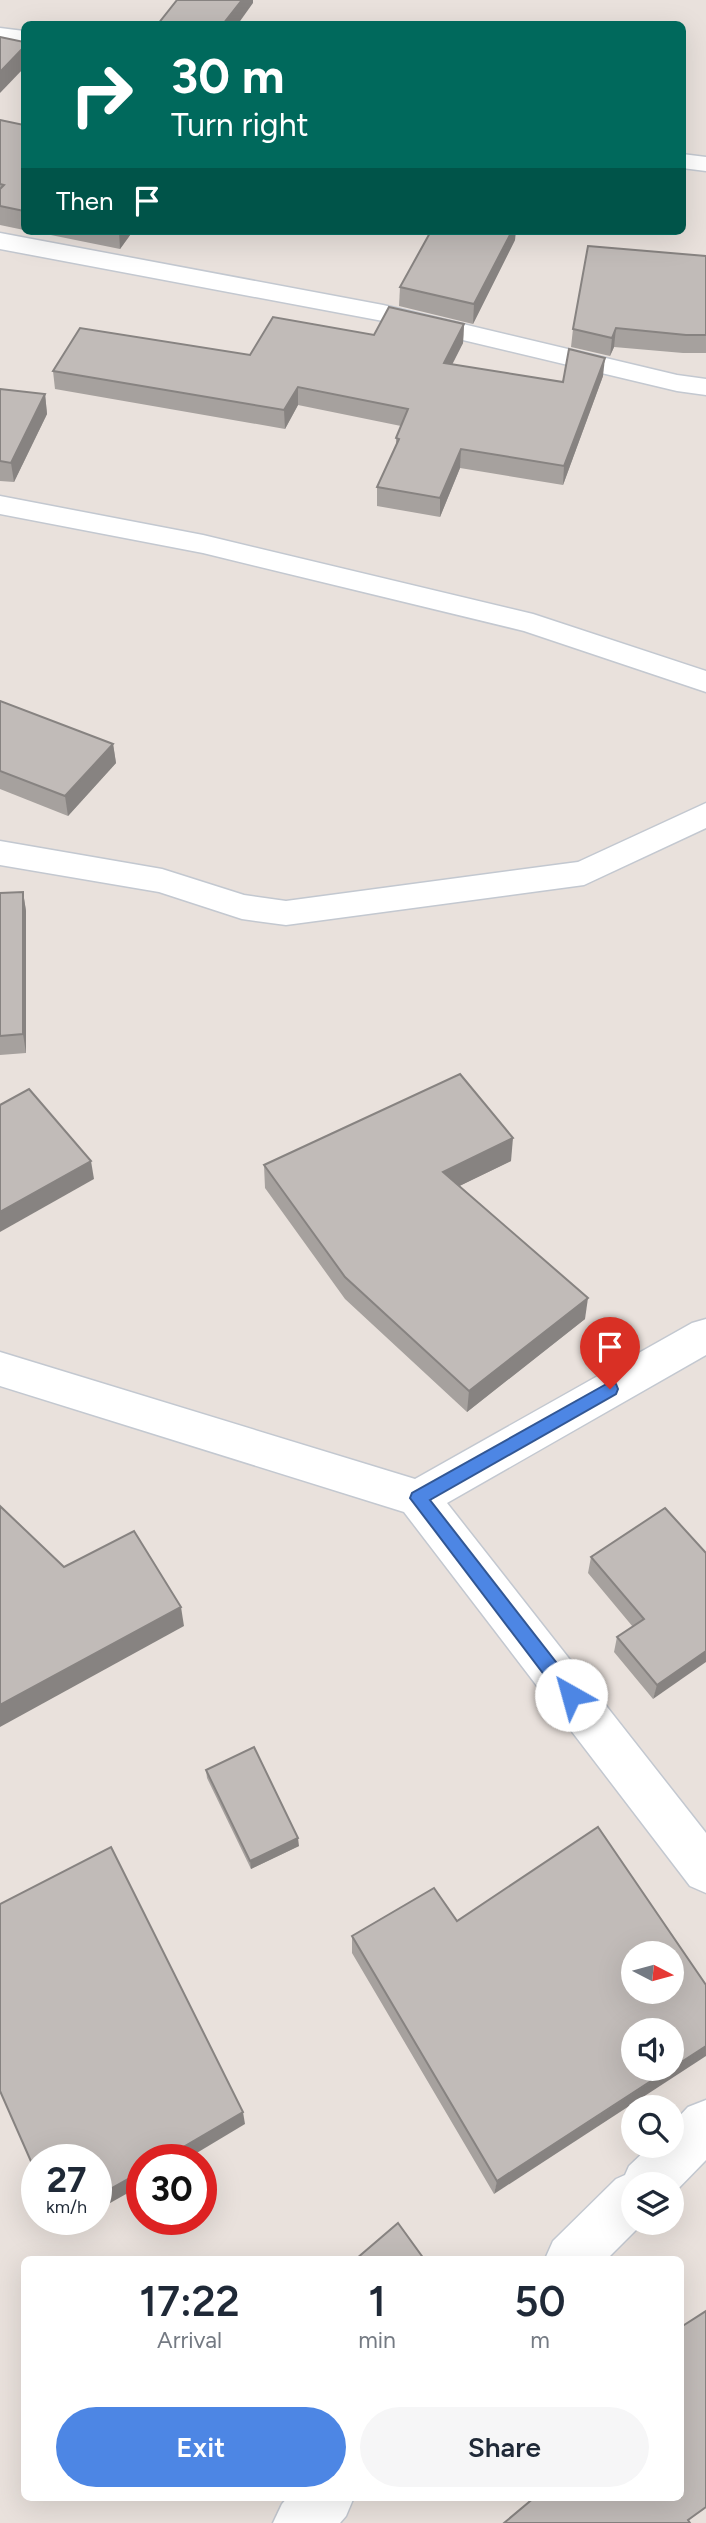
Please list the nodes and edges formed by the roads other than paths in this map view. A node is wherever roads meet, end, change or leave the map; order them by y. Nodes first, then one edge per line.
1 (0, 35) edge
2 (21, 38) edge
3 (686, 162) edge
4 (706, 164) edge
5 (0, 241) edge
6 (706, 387) edge
7 (0, 505) edge
8 (706, 682) edge
9 (706, 814) edge
10 (0, 853) edge
11 (706, 1335) edge
12 (0, 1369) edge
13 (418, 1498) junction
14 (706, 1870) edge
15 (706, 2125) edge
16 (658, 2172) edge
17 (621, 2210) edge
18 (573, 2256) edge
19 (323, 2501) edge
20 (301, 2523) edge

1 - 2 street
3 - 4 street
5 - 6 street
7 - 8 street
9 - 10 street
11 - 13 street
12 - 13 street
13 - 14 street
15 - 16 street
17 - 18 street
19 - 20 street

